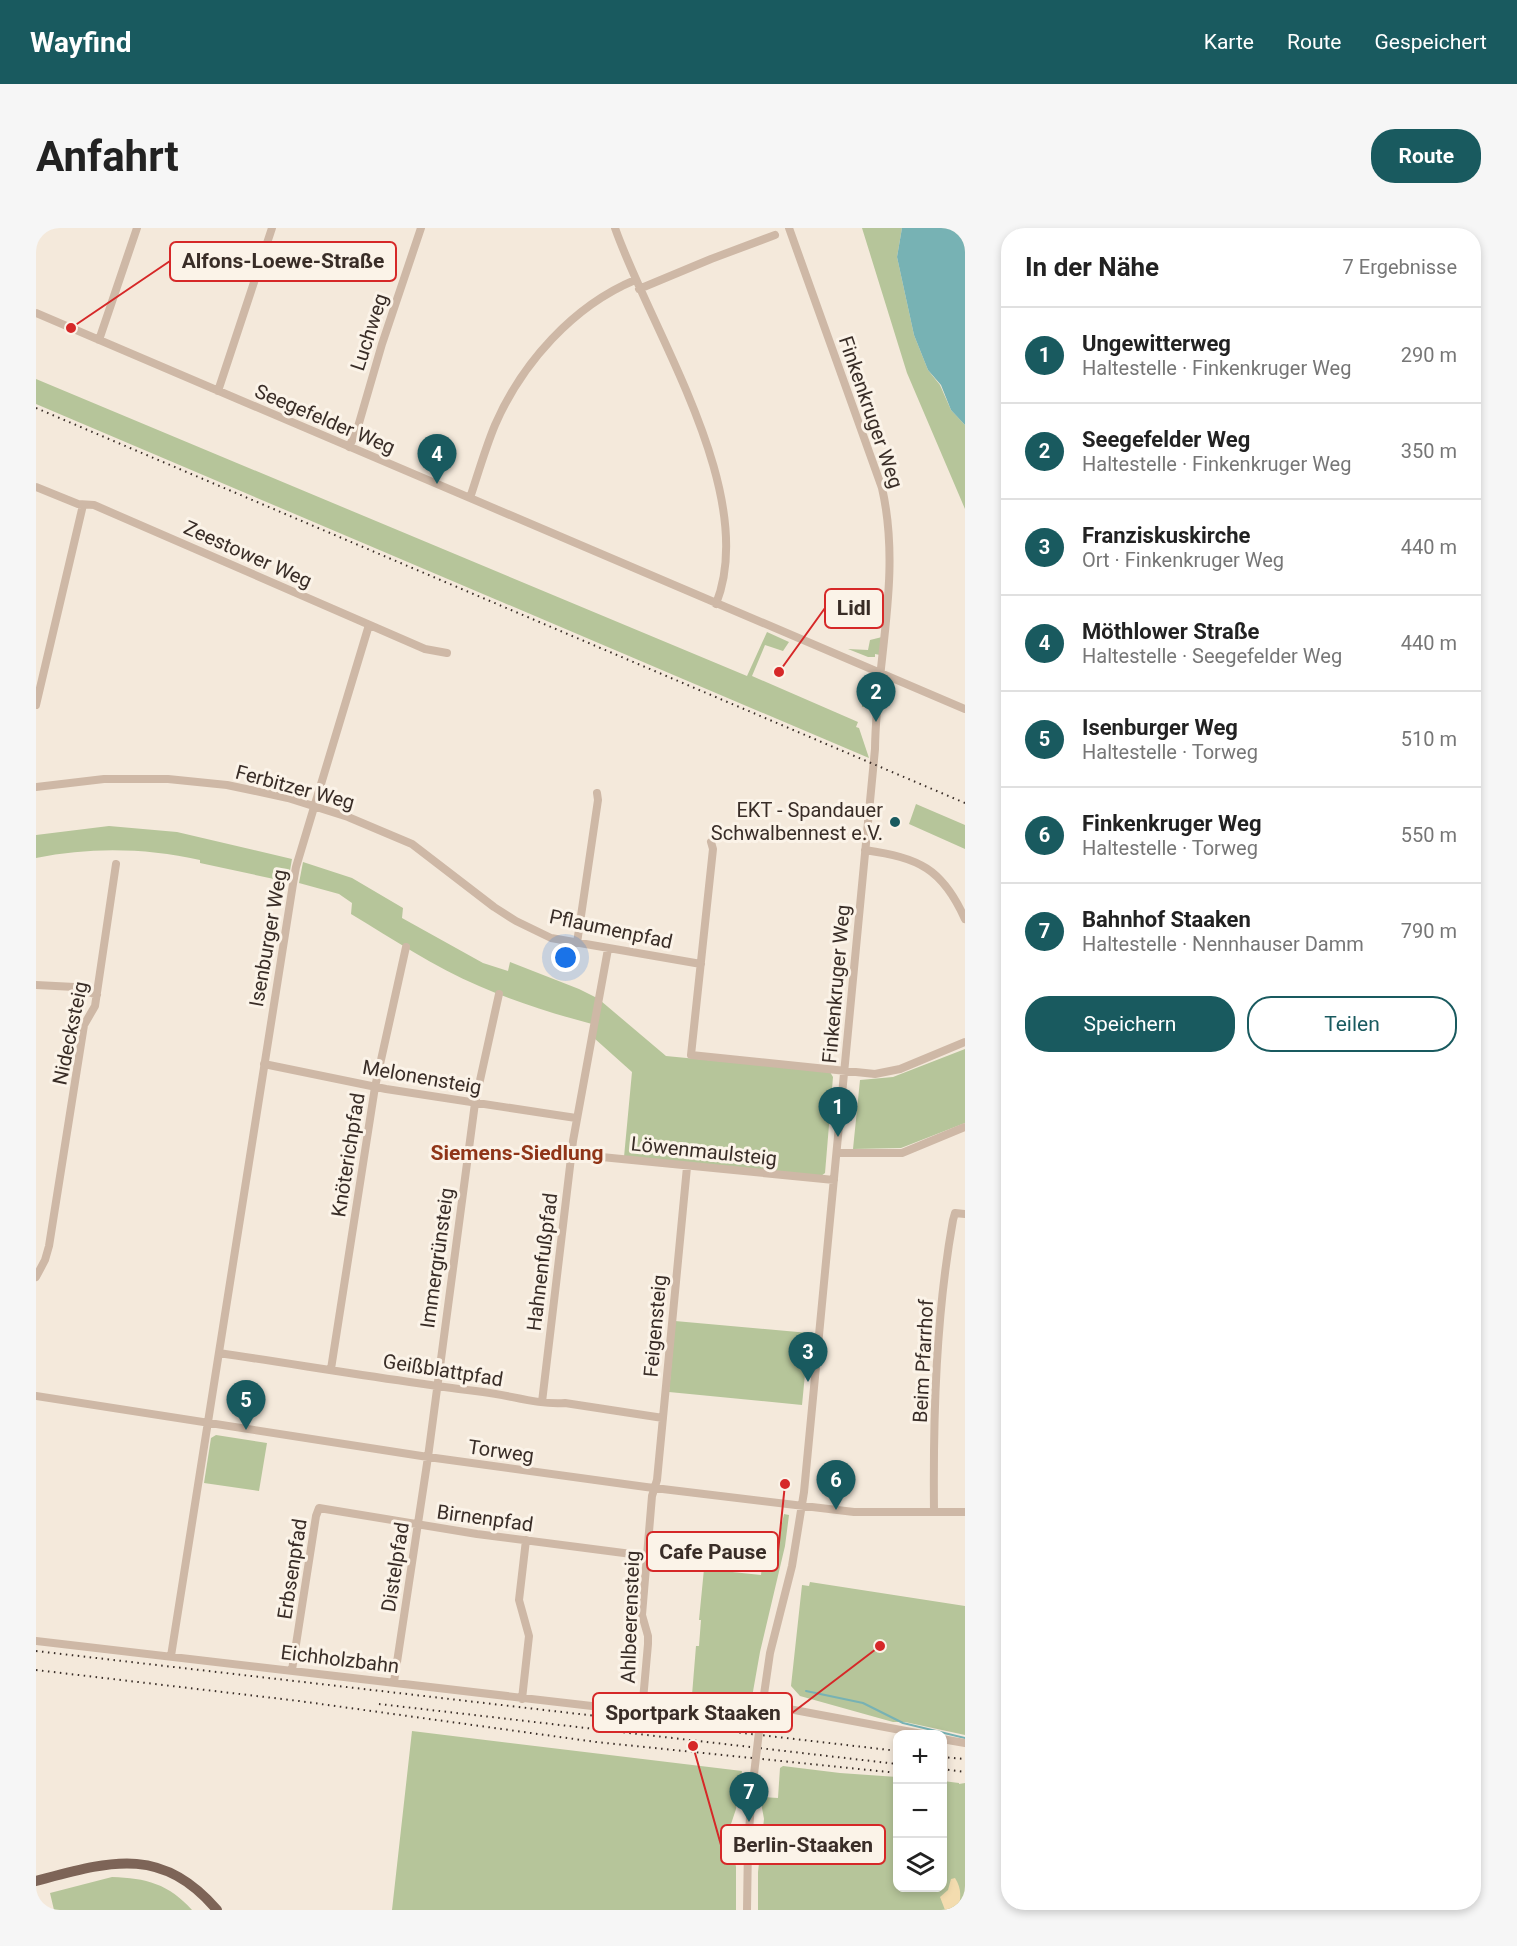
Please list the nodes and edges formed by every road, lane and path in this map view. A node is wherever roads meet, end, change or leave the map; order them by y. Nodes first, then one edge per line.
1 (137, 228) edge
2 (272, 228) edge
3 (421, 228) edge
4 (615, 228) edge
5 (789, 228) edge
6 (775, 235) dead end
7 (635, 280) junction
8 (639, 289) junction
9 (36, 313) edge
10 (99, 340) junction
11 (218, 391) junction
12 (349, 447) junction
13 (36, 487) edge
14 (470, 498) junction
15 (83, 505) junction
16 (716, 604) junction
17 (369, 625) junction
18 (447, 653) dead end
19 (881, 674) junction
20 (36, 705) edge
21 (965, 709) edge
22 (36, 787) edge
23 (597, 794) dead end
24 (315, 806) junction
25 (711, 842) dead end
26 (865, 850) junction
27 (116, 864) dead end
28 (965, 919) edge
29 (516, 921) joint
30 (577, 944) junction
31 (406, 947) dead end
32 (608, 949) junction
33 (701, 964) junction
34 (36, 985) edge
35 (499, 994) dead end
36 (97, 995) junction
37 (965, 1042) edge
38 (264, 1064) junction
39 (844, 1072) junction
40 (375, 1087) junction
41 (475, 1103) junction
42 (576, 1118) junction
43 (965, 1127) edge
44 (837, 1153) junction
45 (571, 1154) junction
46 (687, 1167) junction
47 (834, 1180) junction
48 (965, 1214) edge
49 (36, 1277) edge
50 (219, 1353) junction
51 (331, 1369) junction
52 (437, 1387) junction
53 (36, 1396) edge
54 (542, 1402) junction
55 (663, 1418) junction
56 (207, 1424) junction
57 (428, 1457) junction
58 (655, 1488) junction
59 (802, 1506) junction
60 (319, 1508) joint
61 (934, 1512) junction
62 (965, 1512) edge
63 (418, 1526) junction
64 (526, 1540) junction
65 (647, 1556) junction
66 (36, 1641) edge
67 (171, 1656) junction
68 (292, 1670) junction
69 (394, 1682) junction
70 (522, 1699) junction
71 (762, 1704) junction
72 (640, 1710) joint
73 (901, 1730) edge
74 (947, 1739) edge
75 (965, 1743) edge
76 (36, 1881) edge
77 (217, 1910) edge
78 (747, 1910) edge

1 - 10 street
2 - 11 street
3 - 12 street, Luchweg
4 - 7 street
5 - 19 street, Finkenkruger Weg
6 - 8 street
7 - 8 street
7 - 14 street
8 - 16 street
9 - 10 street, Seegefelder Weg
10 - 11 street, Seegefelder Weg
11 - 12 street, Seegefelder Weg
12 - 14 street, Seegefelder Weg
13 - 15 street, Zeestower Weg
14 - 16 street, Seegefelder Weg
15 - 17 street, Zeestower Weg
15 - 20 street
16 - 19 street, Seegefelder Weg
17 - 18 street, Zeestower Weg
17 - 24 street, Isenburger Weg
19 - 21 street, Seegefelder Weg
19 - 26 street, Finkenkruger Weg
22 - 24 street, Ferbitzer Weg
23 - 30 street
24 - 29 street, Ferbitzer Weg
24 - 38 street, Isenburger Weg
25 - 33 street
26 - 28 street
26 - 39 street, Finkenkruger Weg
27 - 36 street, Nidecksteig
29 - 30 street, Pflaumenpfad
30 - 32 street, Pflaumenpfad
31 - 40 street, Knöterichpfad
32 - 33 street, Pflaumenpfad
32 - 42 street, Hahnenfußpfad
33 - 39 street
34 - 36 street
35 - 41 street, Immergrünsteig
36 - 49 street, Nidecksteig
37 - 39 street
38 - 40 street, Melonensteig
38 - 50 street, Isenburger Weg
39 - 44 street, Finkenkruger Weg
40 - 41 street, Melonensteig
40 - 51 street, Knöterichpfad
41 - 42 street, Melonensteig
41 - 52 street, Immergrünsteig
42 - 45 street, Hahnenfußpfad
43 - 44 street
44 - 47 street, Finkenkruger Weg
45 - 46 street, Löwenmaulsteig
45 - 54 street, Hahnenfußpfad
46 - 47 street, Löwenmaulsteig
46 - 55 street, Feigensteig
47 - 59 street, Finkenkruger Weg
48 - 61 street, Beim Pfarrhof
50 - 51 street, Geißblattpfad
50 - 56 street, Isenburger Weg
51 - 52 street, Geißblattpfad
52 - 54 street, Geißblattpfad
52 - 57 street, Immergrünsteig
53 - 56 street, Torweg
54 - 55 street, Geißblattpfad
55 - 58 street, Feigensteig
56 - 57 street, Torweg
56 - 67 street, Isenburger Weg
57 - 58 street, Torweg
57 - 63 street, Distelpfad
58 - 59 street, Torweg
58 - 65 street, Ahlbeerensteig
59 - 61 street, Torweg
59 - 71 street, Finkenkruger Weg
60 - 63 street, Birnenpfad
60 - 68 street, Erbsenpfad
61 - 62 street, Torweg
63 - 64 street, Birnenpfad
63 - 69 street, Distelpfad
64 - 65 street, Birnenpfad
64 - 70 street
65 - 72 street, Ahlbeerensteig
66 - 67 street, Eichholzbahn
67 - 68 street, Eichholzbahn
68 - 69 street, Eichholzbahn
69 - 70 street, Eichholzbahn
70 - 72 street, Eichholzbahn
71 - 73 street
71 - 78 street, Finkenkruger Weg, bridge
74 - 75 street
76 - 77 main road

